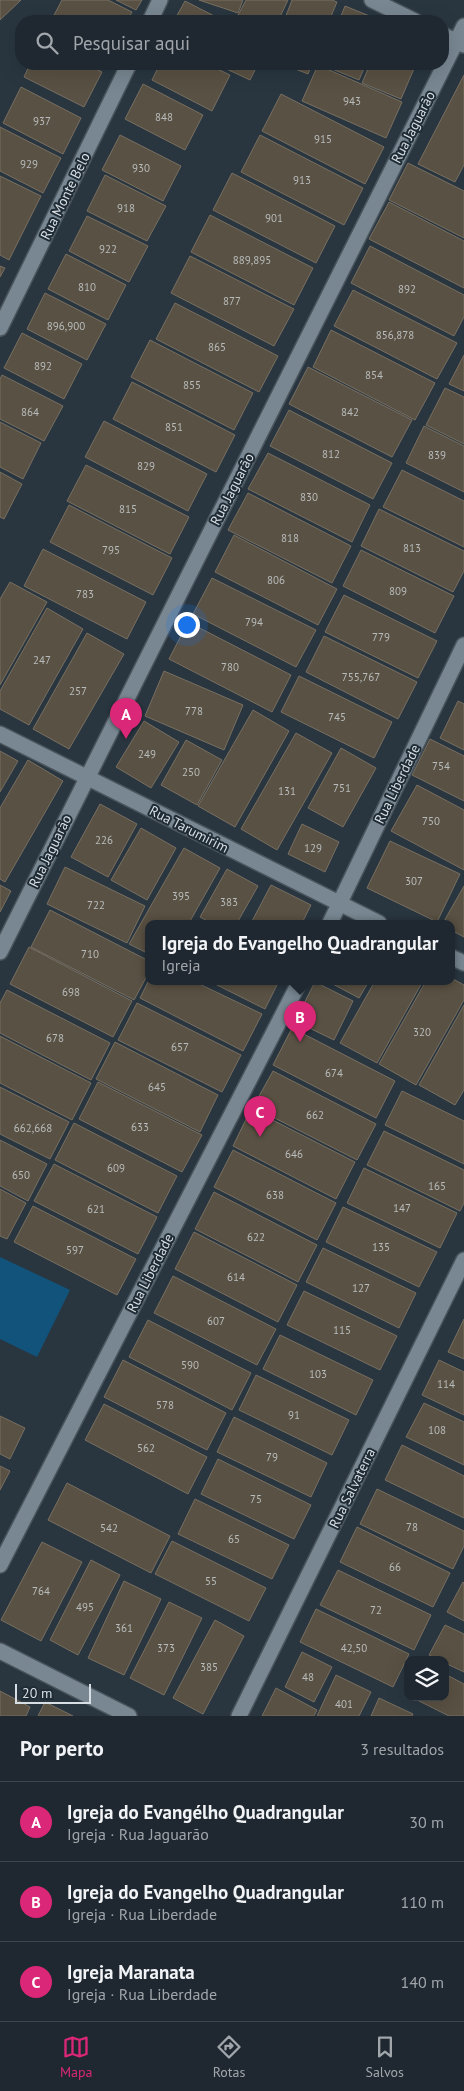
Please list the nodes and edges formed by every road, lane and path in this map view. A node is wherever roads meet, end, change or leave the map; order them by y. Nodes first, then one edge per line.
1 (160, 0) edge
2 (372, 0) edge
3 (153, 15) edge
4 (403, 15) edge
5 (464, 26) edge
6 (454, 41) edge
7 (126, 70) edge
8 (440, 70) edge
9 (0, 328) edge
10 (464, 645) edge
11 (0, 734) edge
12 (86, 778) junction
13 (339, 905) junction
14 (332, 920) edge
15 (372, 920) edge
16 (0, 952) edge
17 (298, 985) edge
18 (464, 1260) edge
19 (0, 1565) edge
20 (0, 1650) edge
21 (129, 1716) edge
22 (239, 1716) edge

1 - 3 street
2 - 4 street
5 - 6 street, Rua Jaguarão
7 - 9 street, Rua Monte Belo
8 - 12 street, Rua Jaguarão
10 - 13 street, Rua Liberdade
11 - 12 street, Rua Tarumirim
12 - 13 street, Rua Tarumirim
12 - 16 street, Rua Jaguarão
13 - 14 street, Rua Liberdade
13 - 15 street, Rua Tarumirim
17 - 19 street, Rua Liberdade
18 - 22 street, Rua Salvaterra
20 - 21 street

